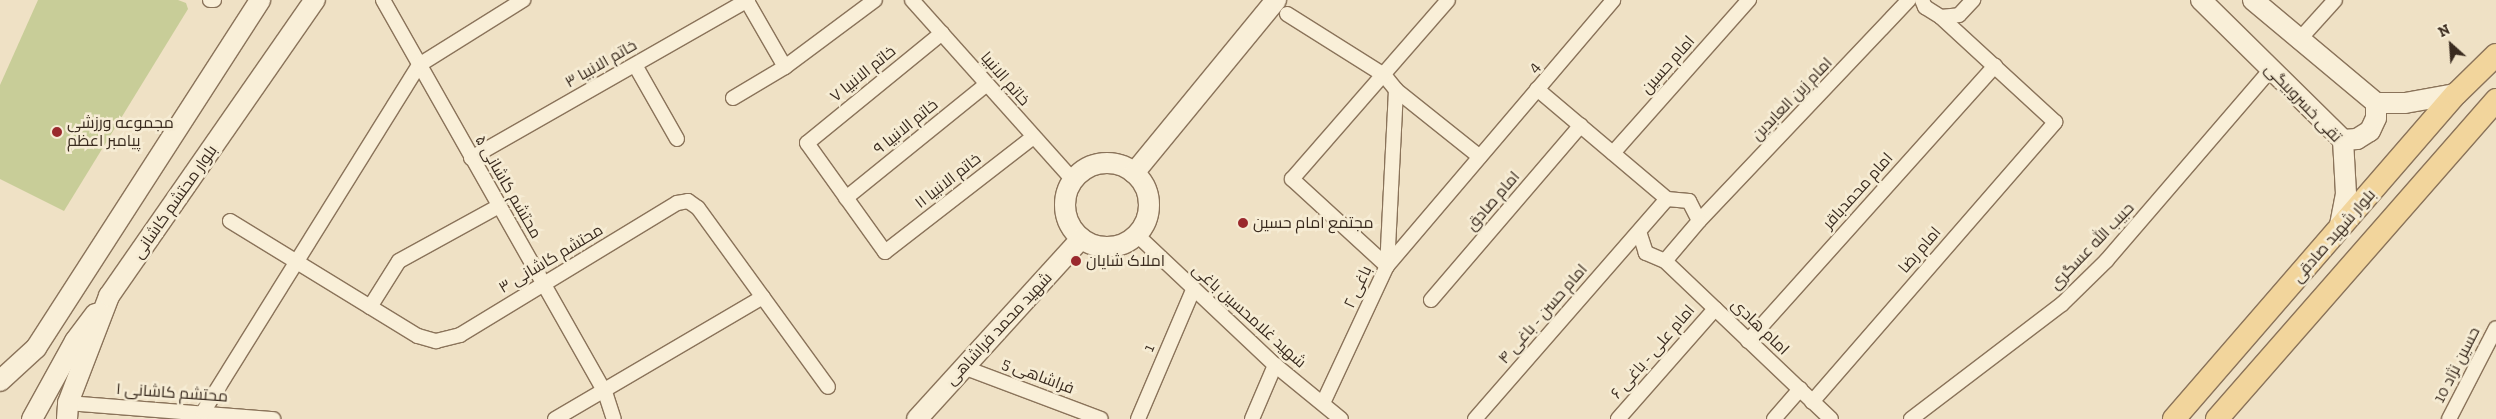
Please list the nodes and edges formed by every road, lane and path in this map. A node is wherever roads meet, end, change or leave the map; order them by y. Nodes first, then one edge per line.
1 (260, 0) edge
2 (315, 0) edge
3 (383, 0) edge
4 (523, 0) edge
5 (748, 0) edge
6 (875, 0) edge
7 (912, 0) edge
8 (1448, 0) edge
9 (1614, 0) edge
10 (1749, 0) edge
11 (1909, 0) edge
12 (1922, 0) edge
13 (1973, 0) edge
14 (2201, 0) edge
15 (2253, 0) edge
16 (2335, 0) edge
17 (1281, 7) edge
18 (1941, 17) junction
19 (942, 33) junction
20 (2298, 41) junction
21 (2496, 56) edge
22 (419, 65) junction
23 (635, 65) junction
24 (1995, 66) junction
25 (785, 67) junction
26 (2271, 69) junction
27 (1384, 75) junction
28 (987, 84) junction
29 (1537, 89) junction
30 (1396, 90) junction
31 (2456, 94) junction
32 (733, 98) dead end
33 (2496, 100) edge
34 (2376, 103) junction
35 (1581, 126) junction
36 (1033, 137) junction
37 (678, 139) dead end
38 (2343, 140) junction
39 (1613, 153) junction
40 (1480, 157) junction
41 (471, 158) junction
42 (1134, 173) junction
43 (1073, 180) junction
44 (846, 198) junction
45 (1667, 199) junction
46 (499, 206) junction
47 (230, 221) dead end
48 (1699, 221) junction
49 (2339, 230) junction
50 (1638, 232) junction
51 (1137, 235) junction
52 (1081, 240) junction
53 (298, 260) junction
54 (1665, 261) junction
55 (1387, 266) junction
56 (544, 284) junction
57 (1193, 290) junction
58 (109, 296) junction
59 (763, 297) junction
60 (1431, 300) dead end
61 (370, 307) junction
62 (1715, 309) junction
63 (2496, 328) edge
64 (1748, 340) junction
65 (1275, 365) junction
66 (963, 367) junction
67 (0, 381) edge
68 (828, 388) dead end
69 (1800, 390) junction
70 (604, 392) junction
71 (1812, 402) junction
72 (1323, 403) junction
73 (68, 411) edge
74 (204, 412) junction
75 (32, 419) edge
76 (273, 419) edge
77 (556, 419) edge
78 (614, 419) edge
79 (917, 419) edge
80 (1101, 419) edge
81 (1138, 419) edge
82 (1252, 419) edge
83 (1341, 419) edge
84 (1475, 419) edge
85 (1618, 419) edge
86 (1774, 419) edge
87 (1830, 419) edge
88 (1912, 419) edge
89 (2174, 419) edge
90 (2217, 419) edge
91 (2449, 419) edge

1 - 67 main road
2 - 58 main road, بلوار محتشم کاشانی
3 - 22 street, محتشم کاشانی ۵
4 - 22 street
5 - 23 street, خاتم الانبیا ۳
5 - 25 street
6 - 25 street
7 - 19 street, خاتم الانبیا
8 - 27 street
9 - 29 street, 4
10 - 39 street, امام حسین
11 - 48 street, امام زین العابدین
12 - 18 street
13 - 18 street
14 - 26 main road, تقی خسروبیگی
15 - 20 main road
16 - 20 street
17 - 27 street
17 - 42 main road
18 - 24 street
19 - 28 street, خاتم الانبیا
19 - 44 street, خاتم الانبیا ۷
20 - 34 main road
21 - 31 main road, بلوار شهید صادقی
22 - 41 street, محتشم کاشانی ۵
22 - 53 street
23 - 37 street
23 - 41 street, خاتم الانبیا ۳
24 - 64 street, امام محمدباقر
24 - 71 street, امام رضا
25 - 32 street
26 - 38 main road, تقی خسروبیگی
26 - 88 street, حبیب الله عسگری
27 - 30 street
27 - 55 street, باغی ۲
28 - 36 street, خاتم الانبیا
28 - 44 street, خاتم الانبیا ۹
29 - 35 street
29 - 40 street, 4
30 - 40 street
30 - 55 street
31 - 34 main road
31 - 49 main road, بلوار شهید صادقی
33 - 90 main road, بلوار شهید صادقی
34 - 38 main road
35 - 39 street
35 - 60 street, امام صادق
36 - 43 street, خاتم الانبیا
36 - 44 street, خاتم الانبیا ۱۱
38 - 49 main road, تقی خسروبیگی
39 - 45 street
40 - 55 street, 4
41 - 46 street, محتشم کاشانی ۵
42 - 43 main road
42 - 51 main road
43 - 52 main road
45 - 48 street
45 - 50 street, امام حسن - باغی ۴
46 - 56 street, محتشم کاشانی ۵
46 - 61 street
47 - 53 street, محتشم کاشانی ۳
48 - 54 street, امام زین العابدین
49 - 89 main road, بلوار شهید صادقی
50 - 54 street, امام هادی
50 - 84 street, امام حسن - باغی ۴
51 - 52 main road
51 - 57 street, شهید غلامحسین باغی
52 - 66 main road, شهید محمد فراشاهی
53 - 61 street, محتشم کاشانی ۳
53 - 74 street
54 - 62 street, امام هادی
55 - 72 street, باغی ۲
56 - 59 street, محتشم کاشانی ۳
56 - 61 street, محتشم کاشانی ۳
56 - 70 street, محتشم کاشانی ۵
57 - 65 street, شهید غلامحسین باغی
57 - 81 street, 1
58 - 73 main road, بلوار محتشم کاشانی
58 - 75 main road
59 - 68 street, محتشم کاشانی ۳
59 - 70 street
62 - 64 street, امام هادی
62 - 85 street, امام علی - باغی ۶
63 - 91 street, حسین نژاد 10
64 - 69 street, امام هادی
65 - 72 street, شهید غلامحسین باغی
65 - 82 street
66 - 79 main road, شهید محمد فراشاهی
66 - 80 street, فراشاهی 5
69 - 71 street, امام هادی
69 - 86 street
70 - 77 street
70 - 78 street, محتشم کاشانی ۵
71 - 87 street, امام هادی
72 - 83 street, شهید غلامحسین باغی
73 - 74 street, محتشم کاشانی ۱
74 - 76 street, محتشم کاشانی ۱

